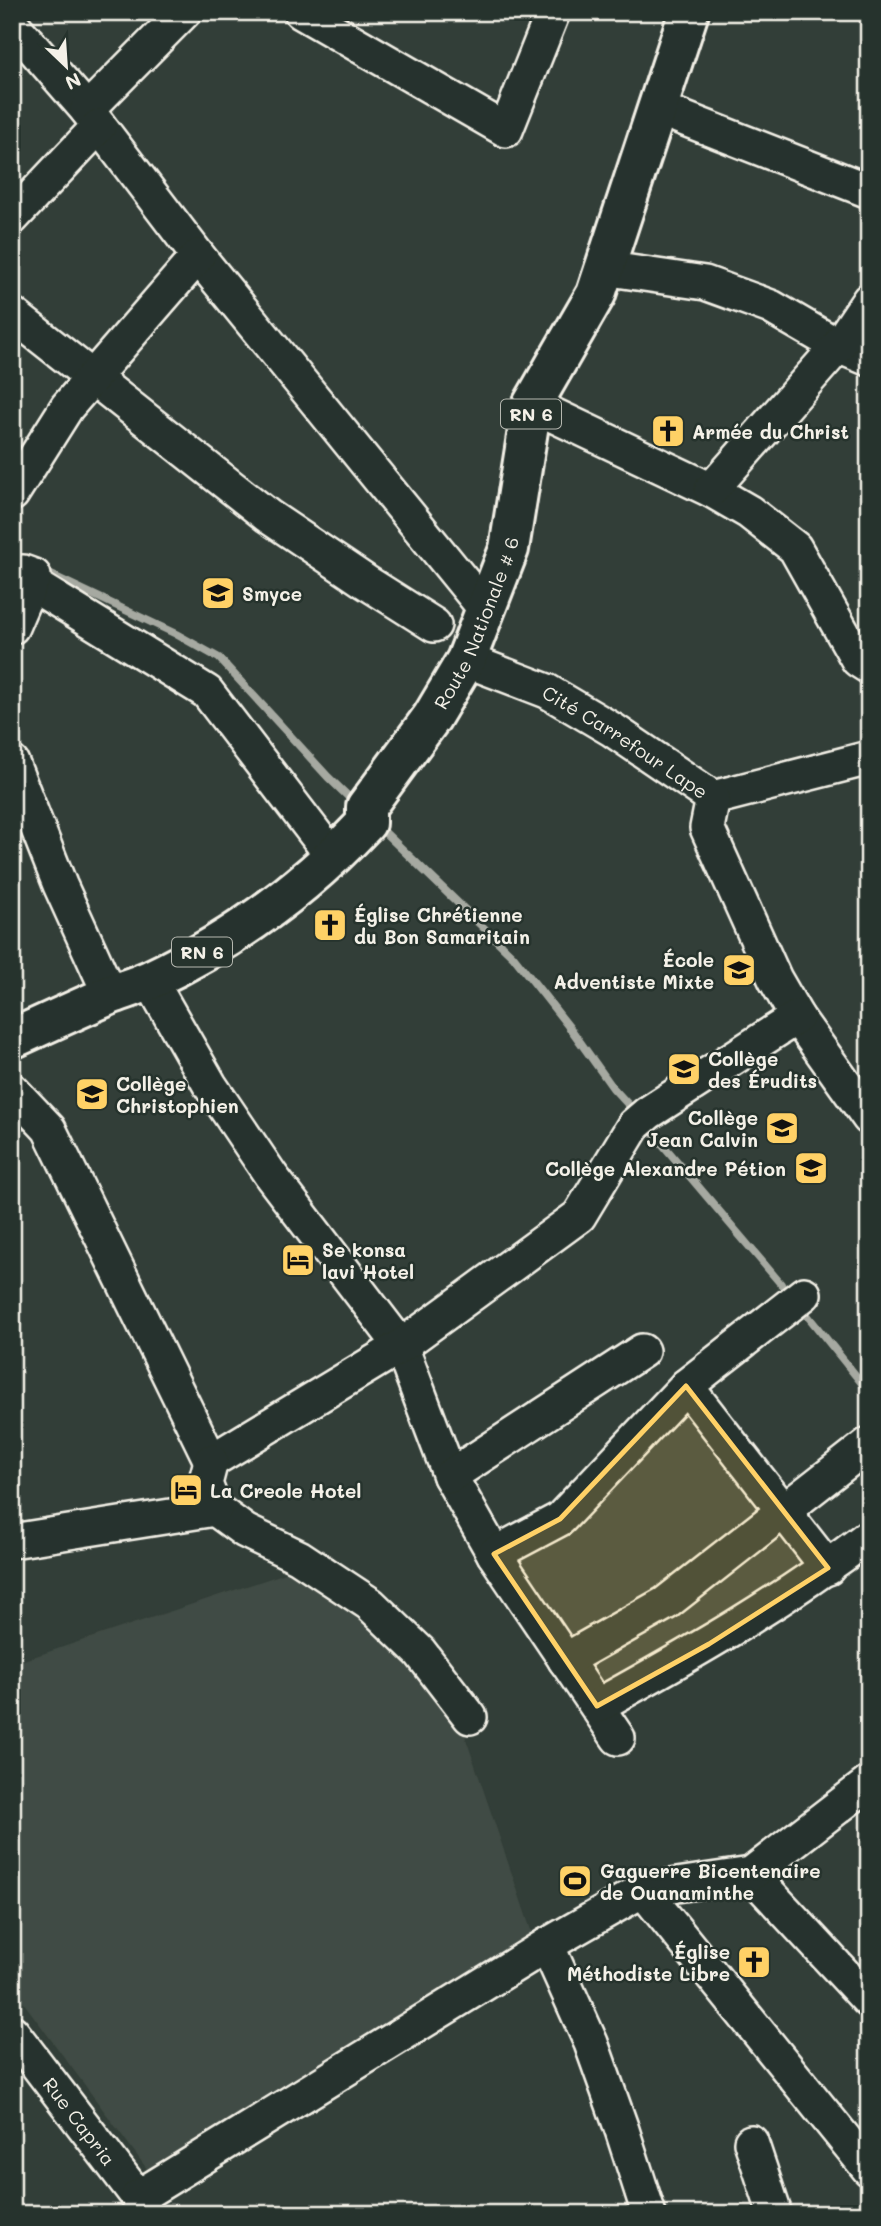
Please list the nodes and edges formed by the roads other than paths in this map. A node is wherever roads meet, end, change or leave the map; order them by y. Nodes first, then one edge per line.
1 (184, 12) edge
2 (301, 12) edge
3 (552, 12) edge
4 (689, 12) edge
5 (12, 24) edge
6 (657, 108) junction
7 (93, 118) junction
8 (869, 191) edge
9 (14, 212) edge
10 (198, 256) junction
11 (603, 268) junction
12 (869, 300) edge
13 (12, 314) edge
14 (838, 346) junction
15 (869, 359) edge
16 (93, 378) junction
17 (532, 405) junction
18 (711, 490) junction
19 (12, 494) edge
20 (21, 576) edge
21 (486, 610) junction
22 (434, 625) dead end
23 (12, 627) edge
24 (466, 660) junction
25 (869, 667) edge
26 (12, 763) edge
27 (866, 766) edge
28 (713, 798) junction
29 (333, 858) junction
30 (149, 980) junction
31 (110, 995) junction
32 (797, 1017) junction
33 (12, 1039) edge
34 (12, 1090) edge
35 (869, 1118) edge
36 (804, 1294) dead end
37 (401, 1346) junction
38 (642, 1351) dead end
39 (686, 1386) junction
40 (869, 1444) edge
41 (211, 1461) junction
42 (450, 1476) junction
43 (215, 1508) junction
44 (784, 1511) junction
45 (869, 1536) edge
46 (12, 1541) edge
47 (494, 1555) junction
48 (828, 1567) junction
49 (565, 1660) junction
50 (597, 1706) junction
51 (470, 1717) dead end
52 (618, 1738) dead end
53 (869, 1783) edge
54 (751, 1874) junction
55 (643, 1890) junction
56 (547, 1945) junction
57 (869, 2001) edge
58 (12, 2032) edge
59 (751, 2142) dead end
60 (869, 2169) edge
61 (141, 2205) edge
62 (649, 2214) edge
63 (775, 2214) edge

1 - 7 street
2 - 3 street
4 - 6 main road, Route Nationale # 6 / RN 6
5 - 7 street
6 - 8 street
6 - 11 main road, Route Nationale # 6 / RN 6
7 - 9 street
7 - 10 street
10 - 16 street
10 - 21 street
11 - 14 street
11 - 17 main road, Route Nationale # 6 / RN 6
12 - 14 street
13 - 16 street
14 - 15 street
14 - 18 street
16 - 19 street
16 - 22 street
17 - 18 street
17 - 21 main road, Route Nationale # 6 / RN 6
18 - 25 street
20 - 23 street
20 - 29 street
21 - 24 main road, Route Nationale # 6 / RN 6
24 - 28 street, Cité Carrefour Lape
24 - 29 main road, Route Nationale # 6 / RN 6
26 - 31 street
27 - 28 street, Cité Carrefour Lape
28 - 32 street
29 - 30 main road, Route Nationale # 6 / RN 6
30 - 31 main road, Route Nationale # 6 / RN 6
30 - 37 street
31 - 33 main road, Route Nationale # 6 / RN 6
32 - 35 street
32 - 37 street
34 - 41 street
36 - 39 street
37 - 41 street
37 - 42 street
38 - 42 street
39 - 44 street
39 - 47 street
40 - 44 street
41 - 43 street
42 - 47 street
43 - 46 street
43 - 51 street
44 - 48 street
44 - 49 street
45 - 48 street
47 - 49 street
48 - 50 street
49 - 50 street
50 - 52 street
53 - 54 street
54 - 55 street
54 - 57 street
55 - 56 street
55 - 60 street
56 - 61 street
56 - 62 street
58 - 61 street, Rue Capria
59 - 63 street

